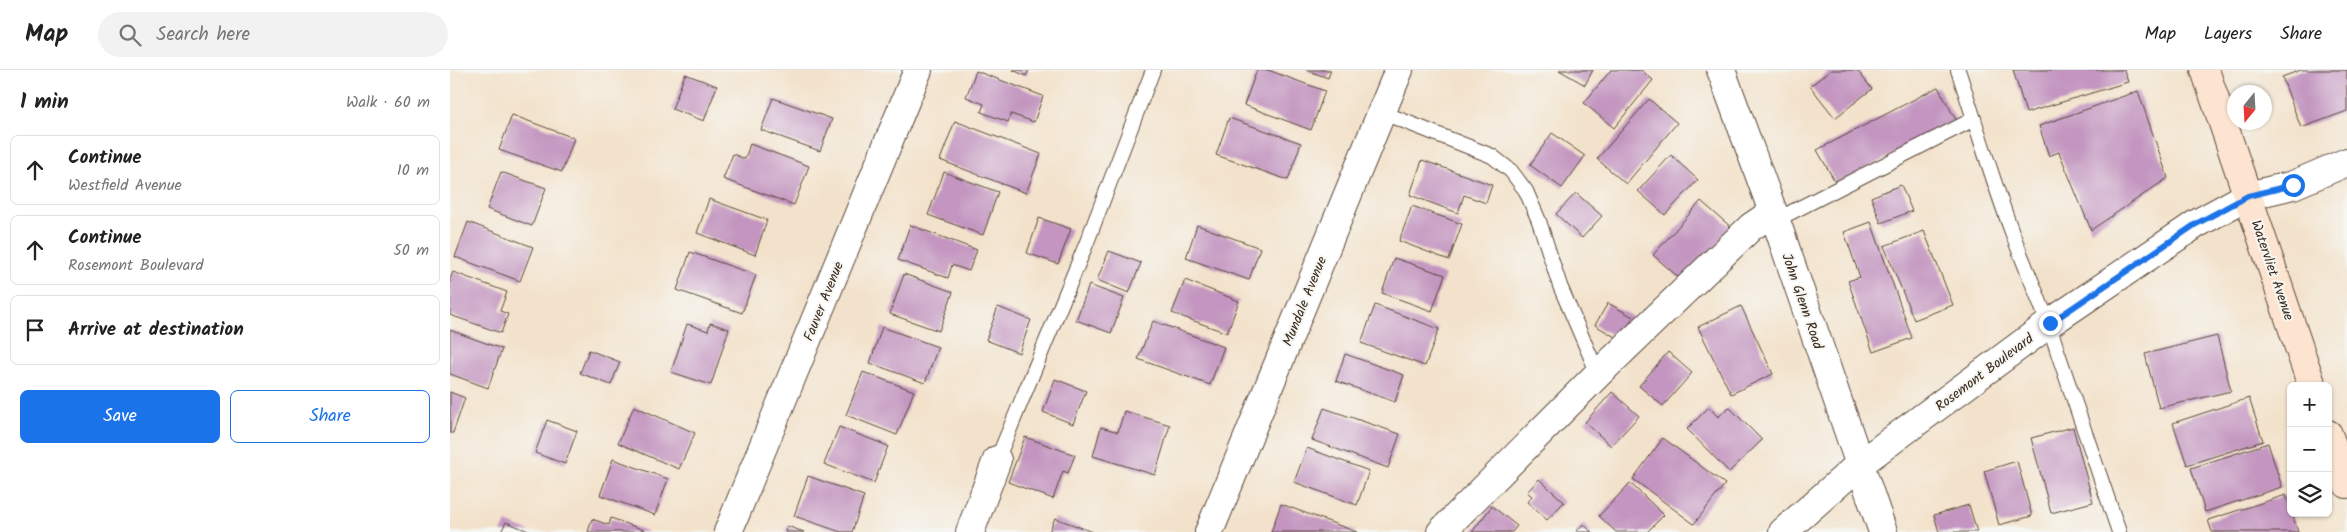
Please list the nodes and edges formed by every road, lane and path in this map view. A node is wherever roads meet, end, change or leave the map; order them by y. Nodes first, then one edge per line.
1 (918, 70) edge
2 (1153, 70) edge
3 (1399, 70) edge
4 (1722, 70) edge
5 (1958, 70) edge
6 (2205, 70) edge
7 (1381, 112) junction
8 (1974, 119) junction
9 (2347, 162) edge
10 (2248, 196) junction
11 (1774, 216) junction
12 (2050, 323) junction
13 (1598, 374) junction
14 (2311, 382) edge
15 (2332, 445) edge
16 (997, 460) joint
17 (1860, 464) junction
18 (2347, 484) edge
19 (728, 532) edge
20 (970, 532) edge
21 (1210, 532) edge
22 (1440, 532) edge
23 (1783, 532) edge
24 (1883, 532) edge
25 (2120, 532) edge

1 - 19 street, Fauver Avenue
2 - 16 lane
3 - 7 street, Mundale Avenue
4 - 11 street, John Glenn Road
5 - 8 lane
6 - 10 street, Watervliet Avenue
7 - 13 lane
7 - 21 street, Mundale Avenue
8 - 11 lane
8 - 12 lane
9 - 10 street, Rosemont Boulevard
10 - 12 street, Rosemont Boulevard
10 - 14 street, Watervliet Avenue
11 - 13 street
11 - 17 street, John Glenn Road
12 - 17 street, Rosemont Boulevard
12 - 25 lane
13 - 22 street
15 - 18 street
16 - 20 street
17 - 23 street, Rosemont Boulevard
17 - 24 street, John Glenn Road

